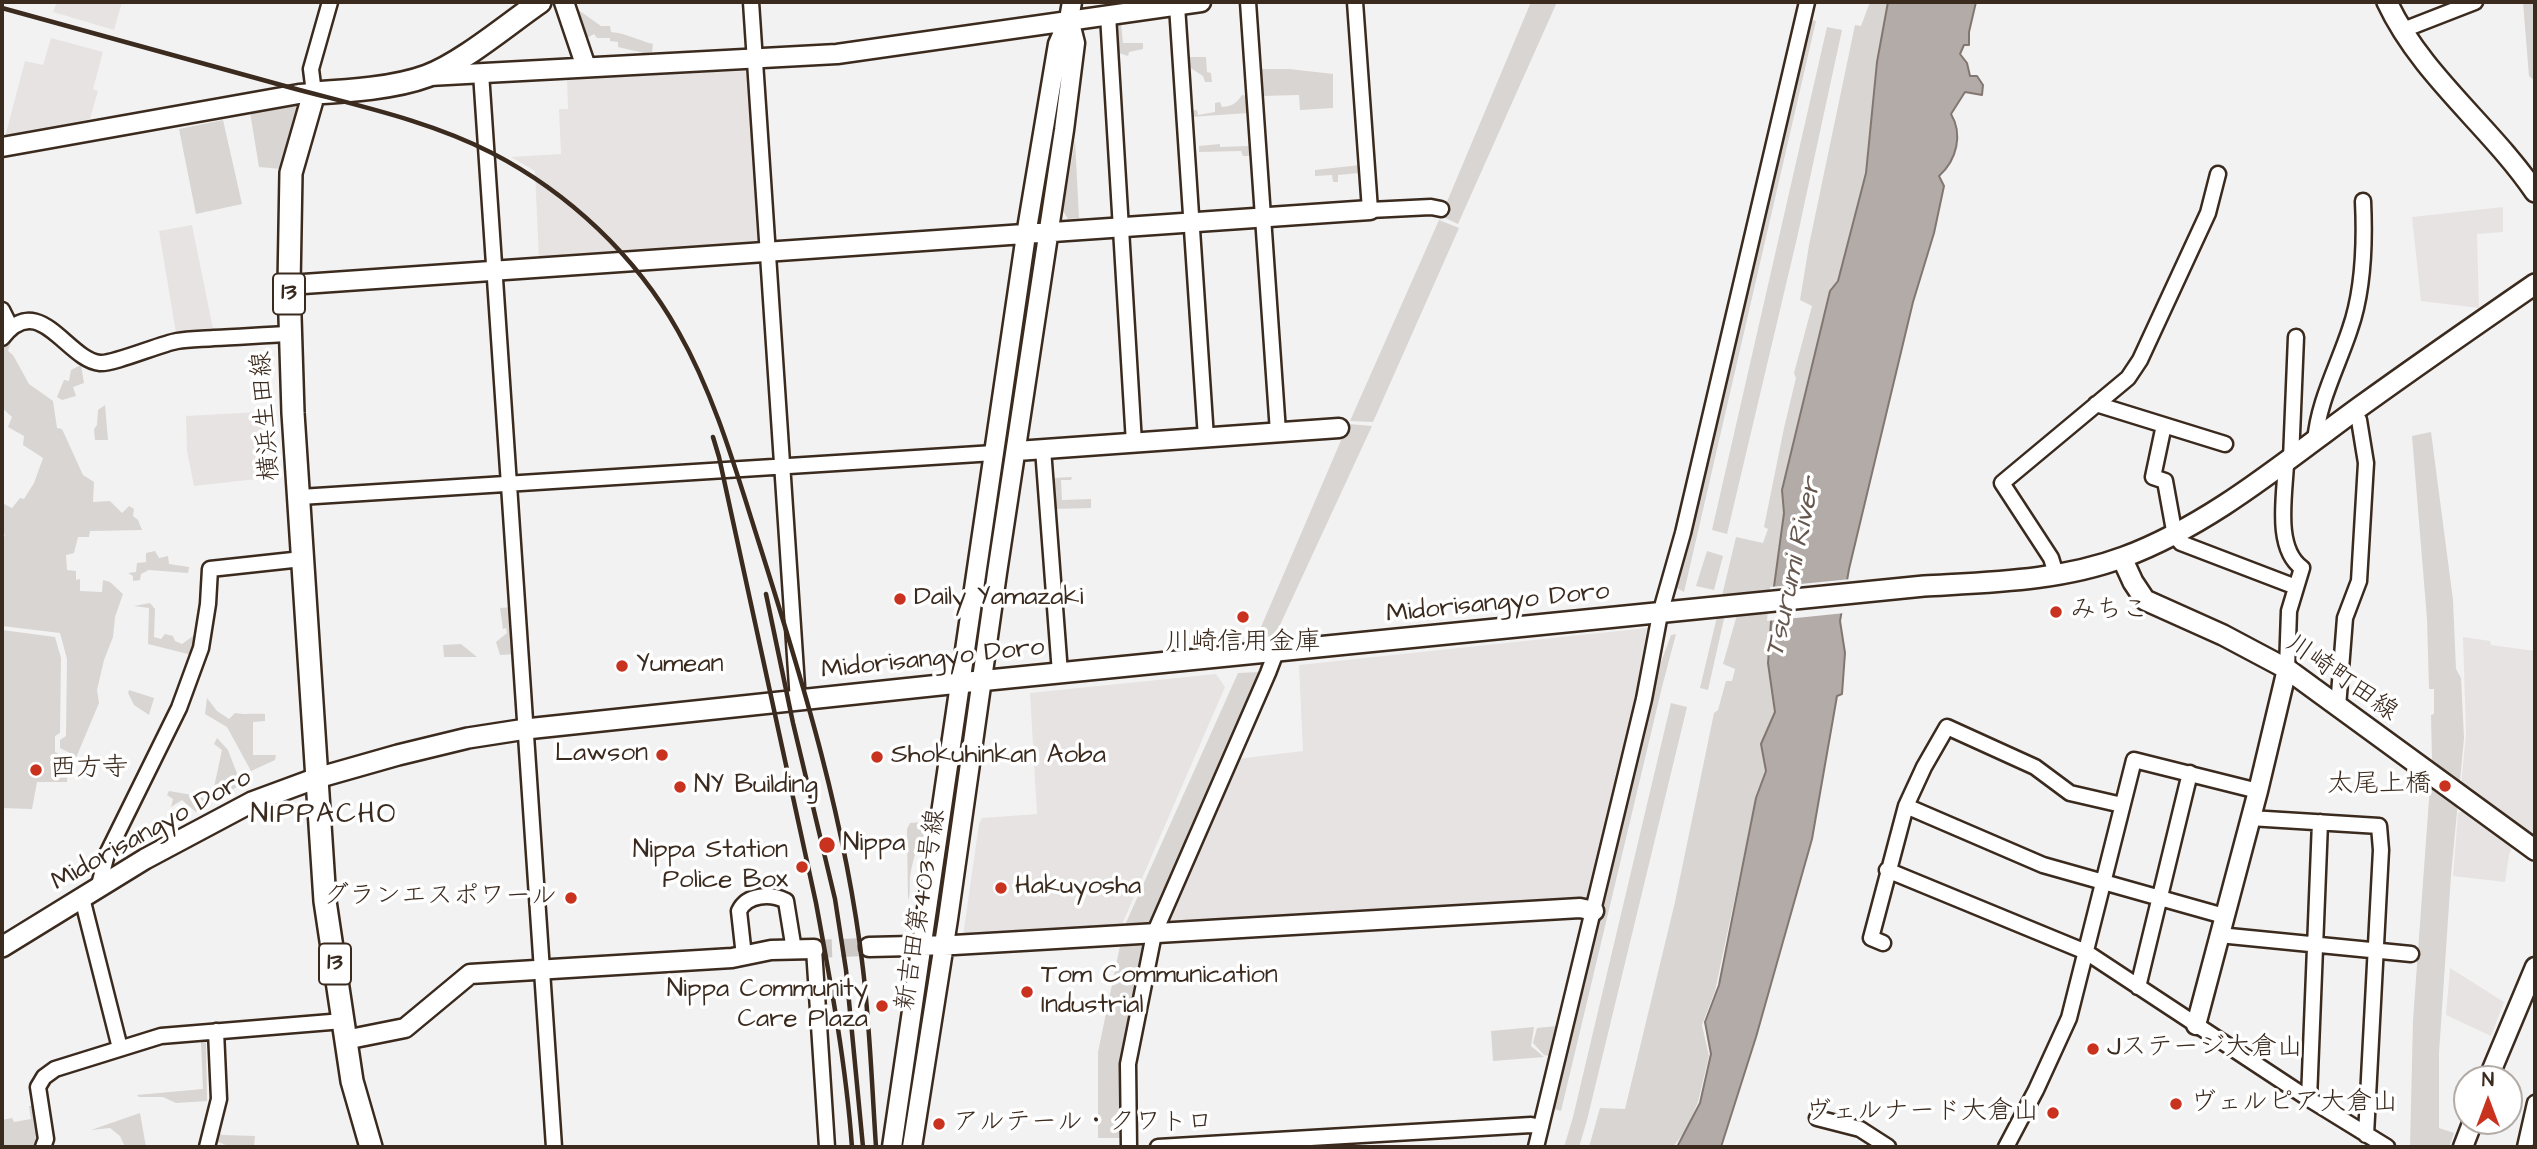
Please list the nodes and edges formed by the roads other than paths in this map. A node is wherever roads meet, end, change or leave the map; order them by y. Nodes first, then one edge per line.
1 (330, 2) edge
2 (540, 2) edge
3 (564, 2) edge
4 (751, 2) edge
5 (1201, 2) edge
6 (1248, 2) edge
7 (1355, 2) edge
8 (1807, 2) edge
9 (2387, 2) edge
10 (2475, 2) edge
11 (1177, 6) junction
12 (1070, 10) edge
13 (1108, 15) junction
14 (2403, 30) junction
15 (756, 59) junction
16 (586, 67) junction
17 (481, 73) junction
18 (426, 76) junction
19 (314, 93) junction
20 (2, 146) edge
21 (2218, 174) dead end
22 (2535, 192) edge
23 (2363, 201) dead end
24 (1441, 209) dead end
25 (1370, 210) junction
26 (1263, 218) junction
27 (1191, 223) junction
28 (1121, 228) junction
29 (1049, 233) junction
30 (1026, 235) junction
31 (767, 253) junction
32 (495, 271) junction
33 (2535, 284) edge
34 (289, 285) junction
35 (2, 310) edge
36 (6, 332) edge
37 (289, 334) junction
38 (2295, 337) dead end
39 (2096, 404) junction
40 (2353, 412) junction
41 (2164, 425) junction
42 (1339, 428) dead end
43 (1278, 432) junction
44 (1206, 438) junction
45 (2315, 442) junction
46 (1134, 443) junction
47 (2225, 444) dead end
48 (1043, 449) junction
49 (1017, 451) junction
50 (994, 453) junction
51 (2289, 461) junction
52 (783, 467) junction
53 (510, 484) junction
54 (300, 497) junction
55 (2175, 536) junction
56 (2122, 558) junction
57 (302, 559) junction
58 (2056, 574) junction
59 (2296, 587) junction
60 (1660, 614) junction
61 (1276, 652) junction
62 (2287, 670) junction
63 (1060, 673) junction
64 (983, 681) junction
65 (959, 682) junction
66 (798, 701) junction
67 (2338, 707) junction
68 (526, 729) junction
69 (2190, 773) junction
70 (317, 778) junction
71 (2258, 791) junction
72 (2122, 805) junction
73 (1906, 806) junction
74 (2250, 818) junction
75 (2320, 822) junction
76 (2535, 850) edge
77 (1887, 870) junction
78 (2104, 882) junction
79 (90, 893) junction
80 (2160, 898) junction
81 (1594, 911) junction
82 (2224, 916) junction
83 (1154, 934) junction
84 (2219, 935) junction
85 (1883, 943) dead end
86 (2315, 945) junction
87 (921, 946) junction
88 (944, 946) junction
89 (2, 947) edge
90 (870, 947) tunnel mouth
91 (814, 949) joint
92 (794, 950) junction
93 (2375, 951) junction
94 (2086, 952) junction
95 (2411, 954) dead end
96 (744, 956) junction
97 (2535, 967) edge
98 (542, 970) junction
99 (2138, 987) junction
100 (2196, 1025) junction
101 (344, 1030) junction
102 (216, 1031) junction
103 (120, 1048) junction
104 (2494, 1065) edge
105 (2309, 1099) junction
106 (2535, 1103) edge
107 (1817, 1118) dead end
108 (1541, 1127) junction
109 (2366, 1135) junction
110 (43, 1147) edge
111 (207, 1147) edge
112 (371, 1147) edge
113 (554, 1147) edge
114 (827, 1147) edge
115 (892, 1147) edge
116 (912, 1147) edge
117 (1129, 1147) edge
118 (1158, 1147) edge
119 (1536, 1147) edge
120 (1888, 1147) edge
121 (2006, 1147) edge
122 (2388, 1147) edge
123 (2525, 1147) edge

1 - 19 street
2 - 18 main road
3 - 16 street
4 - 15 street
5 - 11 street
6 - 26 street
7 - 25 street
8 - 60 street
9 - 14 main road
10 - 14 street
11 - 13 street
11 - 27 street
12 - 13 street
12 - 15 street
12 - 29 street, 新吉田第403号線
12 - 30 street, 新吉田第403号線
13 - 28 street
14 - 22 main road
15 - 16 street
15 - 31 street
16 - 17 street
17 - 18 street
17 - 32 street
18 - 19 main road
19 - 20 street
19 - 34 main road, 横浜生田線 / 13
21 - 39 street
23 - 45 street
24 - 25 street
25 - 26 street
26 - 27 street
26 - 43 street
27 - 28 street
27 - 44 street
28 - 29 street
28 - 46 street
29 - 30 street
29 - 49 street, 新吉田第403号線
30 - 31 street
30 - 50 street, 新吉田第403号線
31 - 32 street
31 - 52 street
32 - 34 street
32 - 53 street
33 - 40 main road
34 - 37 main road, 横浜生田線 / 13
35 - 36 street
36 - 37 street
37 - 54 main road, 横浜生田線 / 13
38 - 51 street
39 - 41 street
39 - 58 street
40 - 45 main road
40 - 67 street
41 - 47 street
41 - 55 street
42 - 43 street
43 - 44 street
44 - 46 street
45 - 51 main road
46 - 48 street
48 - 49 street
48 - 63 street
49 - 64 street, 新吉田第403号線
50 - 52 street
50 - 65 street, 新吉田第403号線
51 - 55 main road
51 - 59 street
52 - 53 street
52 - 66 street
53 - 54 street
53 - 68 street
54 - 57 main road, 横浜生田線 / 13
55 - 56 main road
55 - 59 street
56 - 58 main road
56 - 62 main road, 川崎町田線
57 - 70 main road, 横浜生田線 / 13
57 - 79 street
58 - 60 main road, Midorisangyo Doro
59 - 62 street
60 - 61 main road, Midorisangyo Doro
60 - 81 street
61 - 63 main road, Midorisangyo Doro
61 - 83 street
62 - 67 main road, 川崎町田線
62 - 71 street
63 - 64 main road, Midorisangyo Doro
64 - 65 main road, Midorisangyo Doro
64 - 88 street, 新吉田第403号線
65 - 66 main road, Midorisangyo Doro
65 - 87 street, 新吉田第403号線
66 - 68 main road, Midorisangyo Doro
67 - 76 main road, 川崎町田線
68 - 70 main road, Midorisangyo Doro
68 - 98 street
69 - 71 street
69 - 72 street
69 - 80 street
70 - 79 main road, Midorisangyo Doro
70 - 101 main road, 13
71 - 74 street
72 - 73 street
72 - 78 street
73 - 77 street
73 - 78 street
74 - 75 street
74 - 82 street
75 - 86 street
75 - 93 street
77 - 85 street
77 - 94 street
78 - 80 street
78 - 94 street
79 - 89 main road, Midorisangyo Doro
79 - 103 street
80 - 82 street
80 - 99 street
81 - 83 street
81 - 108 street
82 - 84 street
83 - 88 street
83 - 117 street
84 - 86 street
84 - 100 street
86 - 93 street
86 - 105 street
87 - 88 street
87 - 90 street
87 - 115 street, 新吉田第403号線
88 - 116 street, 新吉田第403号線
91 - 92 street
91 - 114 street
92 - 96 street
92 - 96 street
93 - 95 street
93 - 109 street
94 - 99 street
94 - 121 street
96 - 98 street
97 - 104 street
98 - 101 street
98 - 113 street
99 - 100 street
100 - 105 street
101 - 102 street
101 - 112 main road, 13
102 - 103 street
102 - 111 street
103 - 110 street
105 - 109 street
106 - 123 street
107 - 120 street
108 - 118 street
108 - 119 street
109 - 122 street

